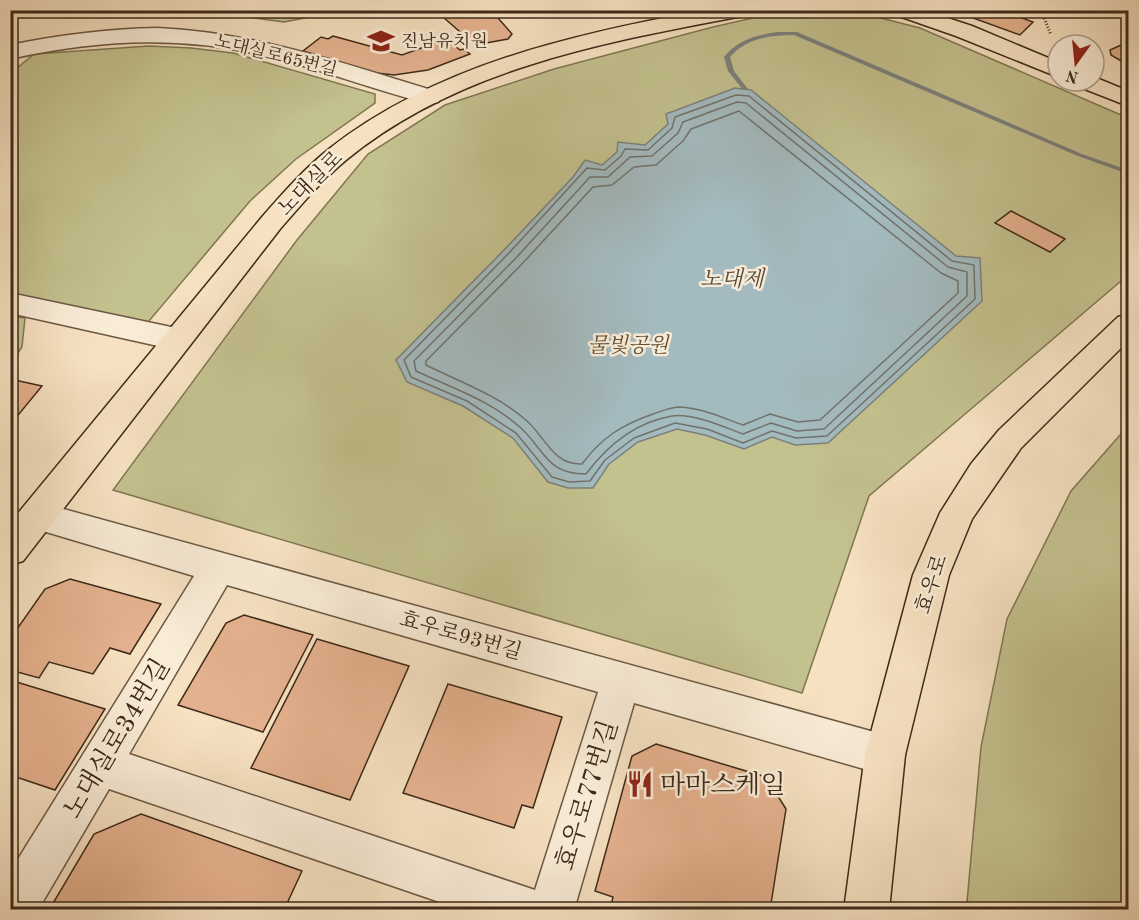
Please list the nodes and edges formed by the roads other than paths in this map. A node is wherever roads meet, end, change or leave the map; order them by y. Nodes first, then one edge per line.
1 (743, 10) edge
2 (900, 10) edge
3 (10, 52) edge
4 (1046, 65) edge
5 (1106, 90) edge
6 (430, 97) junction
7 (1128, 99) edge
8 (10, 303) edge
9 (1128, 324) edge
10 (176, 339) junction
11 (38, 516) junction
12 (10, 550) edge
13 (219, 567) junction
14 (621, 681) junction
15 (885, 755) junction
16 (100, 765) junction
17 (13, 909) edge
18 (530, 909) edge
19 (551, 909) edge
20 (866, 909) edge

1 - 6 main road, 노대실로
2 - 4 main road
3 - 6 street, 노대실로65번길
5 - 7 main road
6 - 10 main road, 노대실로
8 - 10 street
9 - 15 main road, 효우로
10 - 11 main road, 노대실로
11 - 12 main road, 노대실로
11 - 13 street, 효우로93번길
13 - 14 street, 효우로93번길
13 - 16 street, 노대실로34번길
14 - 15 street, 효우로93번길
14 - 19 street, 효우로77번길
15 - 20 main road, 효우로
16 - 17 street, 노대실로34번길
16 - 18 street

